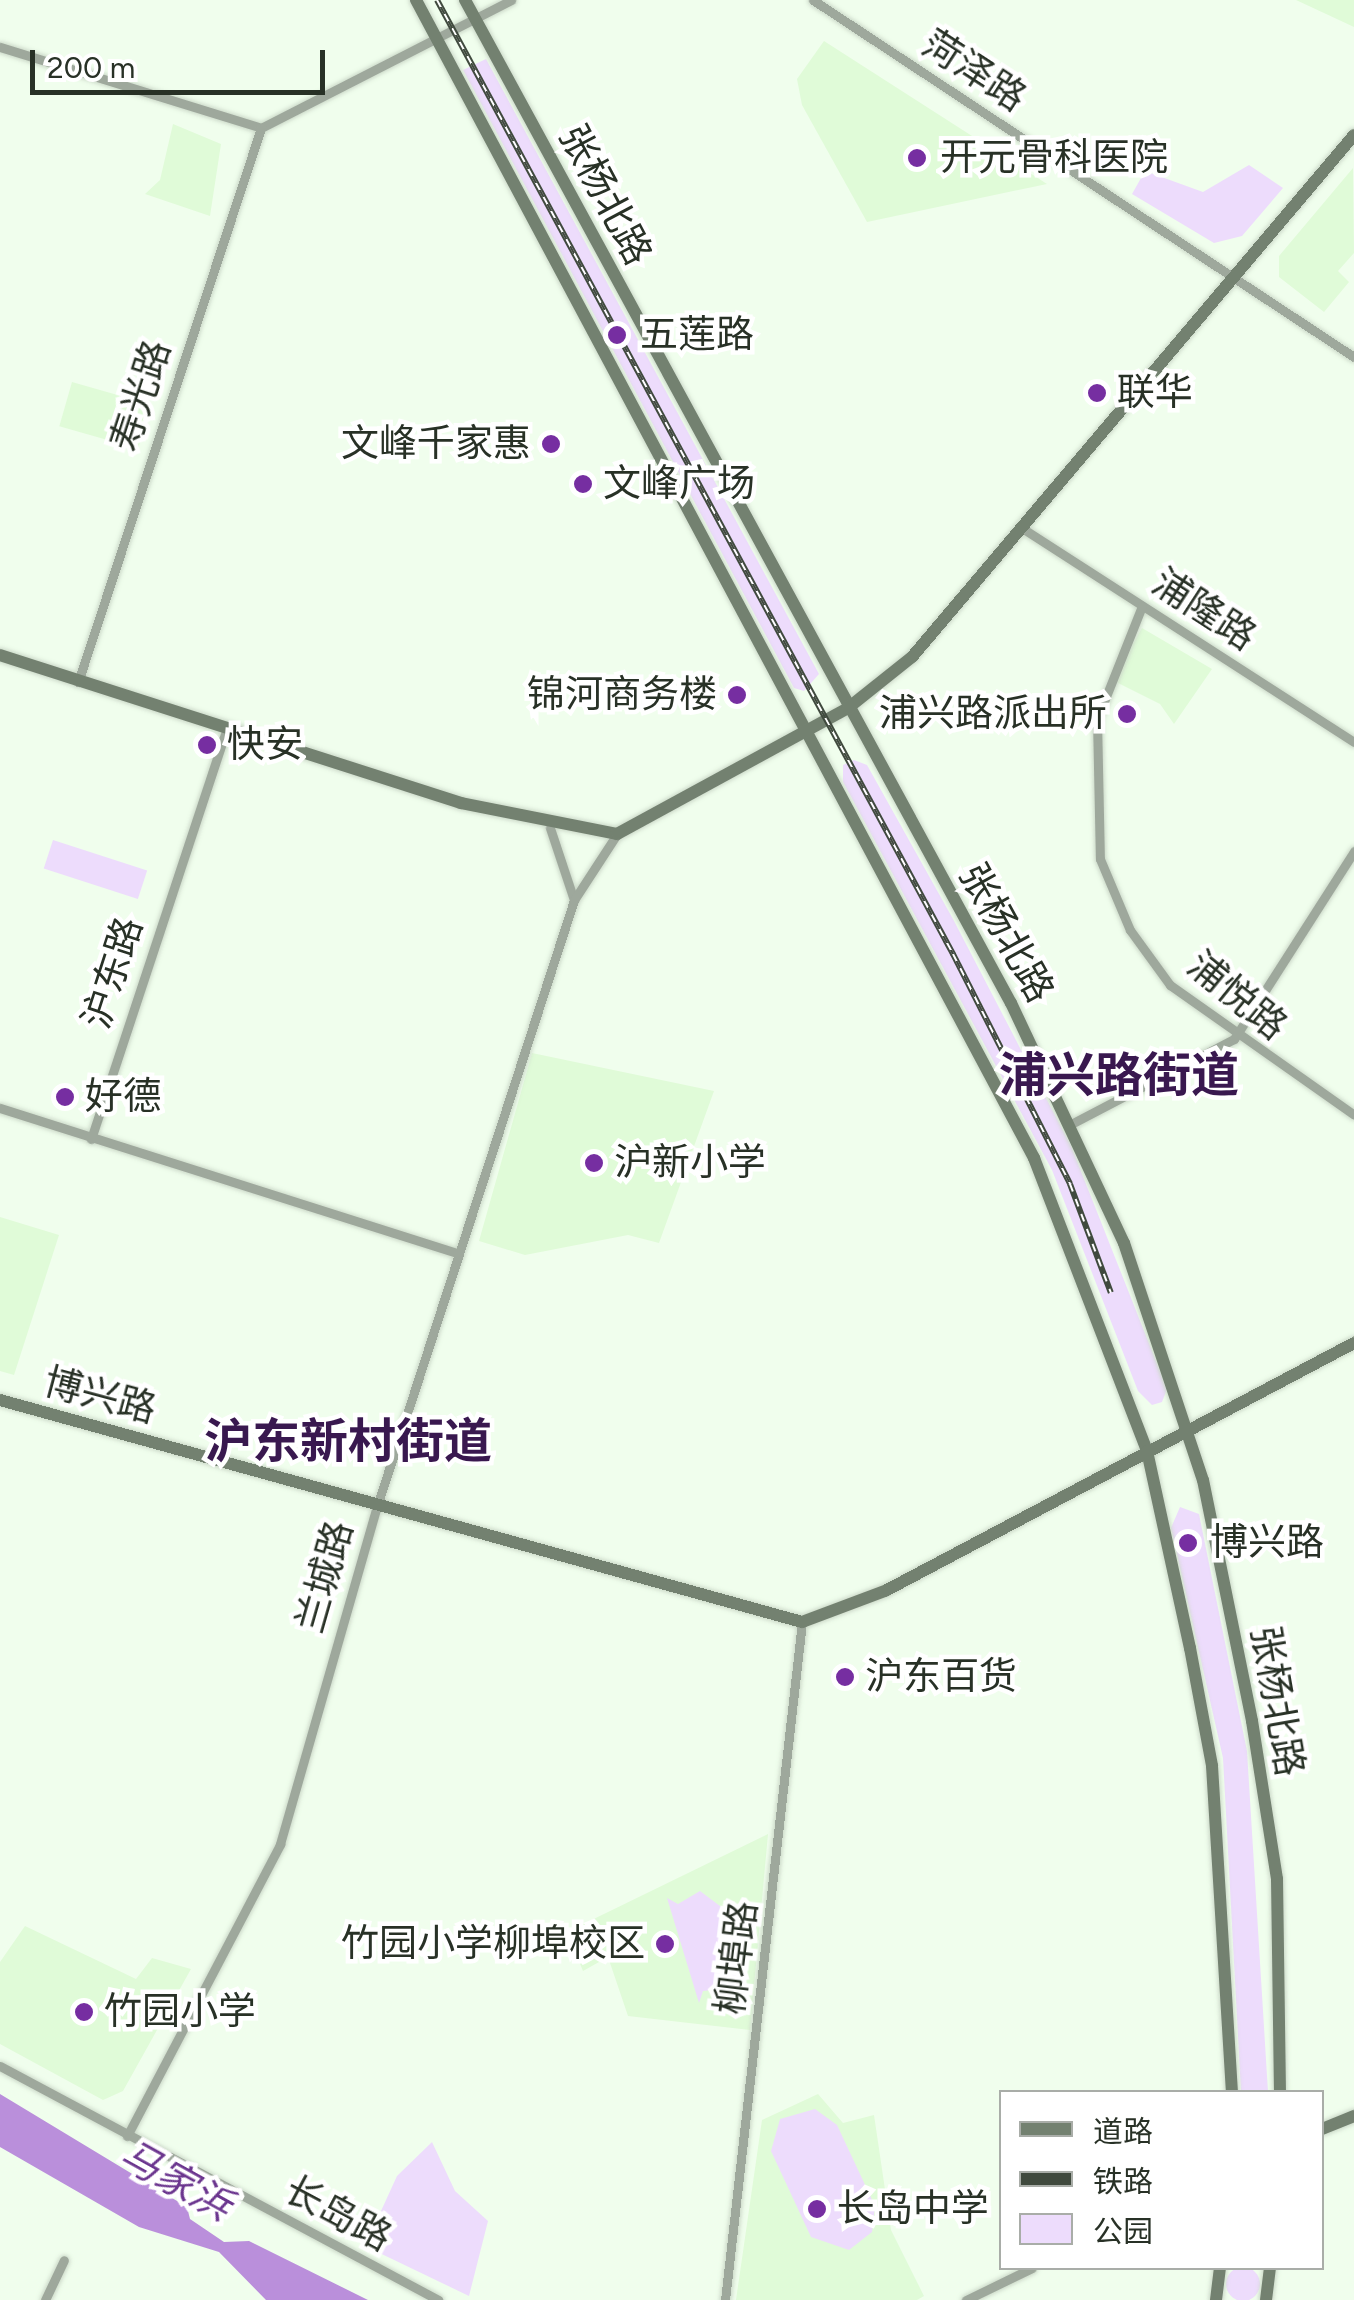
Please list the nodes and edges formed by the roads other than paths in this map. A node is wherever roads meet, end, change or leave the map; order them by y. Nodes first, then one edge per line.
1 (416, 0) edge
2 (465, 0) edge
3 (511, 0) edge
4 (813, 0) edge
5 (476, 20) junction
6 (438, 42) junction
7 (0, 47) edge
8 (260, 128) junction
9 (1354, 135) edge
10 (1235, 279) junction
11 (1354, 357) edge
12 (1022, 528) junction
13 (1142, 606) junction
14 (0, 655) edge
15 (78, 682) junction
16 (848, 708) junction
17 (808, 731) junction
18 (225, 735) junction
19 (1354, 742) edge
20 (550, 828) junction
21 (617, 834) junction
22 (1354, 851) edge
23 (574, 900) junction
24 (1234, 1039) junction
25 (0, 1108) edge
26 (1354, 1116) edge
27 (1074, 1123) junction
28 (91, 1139) junction
29 (456, 1253) junction
30 (1354, 1343) edge
31 (0, 1400) edge
32 (1188, 1429) junction
33 (1147, 1450) junction
34 (378, 1503) junction
35 (802, 1622) junction
36 (0, 2066) edge
37 (1232, 2090) edge
38 (1280, 2090) edge
39 (1354, 2116) edge
40 (1324, 2128) edge
41 (127, 2136) junction
42 (64, 2260) dead end
43 (1028, 2270) edge
44 (1220, 2270) edge
45 (1270, 2270) edge
46 (45, 2300) edge
47 (438, 2300) edge
48 (724, 2300) edge
49 (966, 2300) edge
50 (1216, 2300) edge
51 (1266, 2300) edge

1 - 6 main road, 张杨北路
2 - 5 main road, 张杨北路
3 - 5 street
4 - 10 street, 菏泽路
5 - 6 street
5 - 16 main road, 张杨北路
6 - 8 street
6 - 17 main road, 张杨北路
7 - 8 street
8 - 15 street, 寿光路
9 - 10 main road
10 - 11 street, 菏泽路
10 - 12 main road
12 - 13 street, 浦隆路
12 - 16 main road
13 - 19 street, 浦隆路
13 - 24 street, 浦悦路
14 - 15 main road
15 - 18 main road
16 - 17 main road
16 - 27 main road, 张杨北路
17 - 21 main road
17 - 33 main road, 张杨北路
18 - 20 main road
18 - 28 street, 沪东路
20 - 21 main road
20 - 23 street
21 - 23 street, 兰城路
22 - 24 street
23 - 29 street, 兰城路
24 - 26 street, 浦悦路
24 - 27 street
25 - 28 street
27 - 32 main road, 张杨北路
28 - 29 street
29 - 34 street, 兰城路
30 - 32 main road
31 - 34 main road, 博兴路
32 - 33 main road
32 - 38 main road, 张杨北路
33 - 35 main road
33 - 37 main road, 张杨北路
34 - 35 main road, 博兴路
34 - 41 street, 兰城路
35 - 48 street, 柳埠路
36 - 41 street, 长岛路
39 - 40 main road
41 - 47 street, 长岛路
42 - 46 street
43 - 49 street
44 - 50 main road
45 - 51 main road

